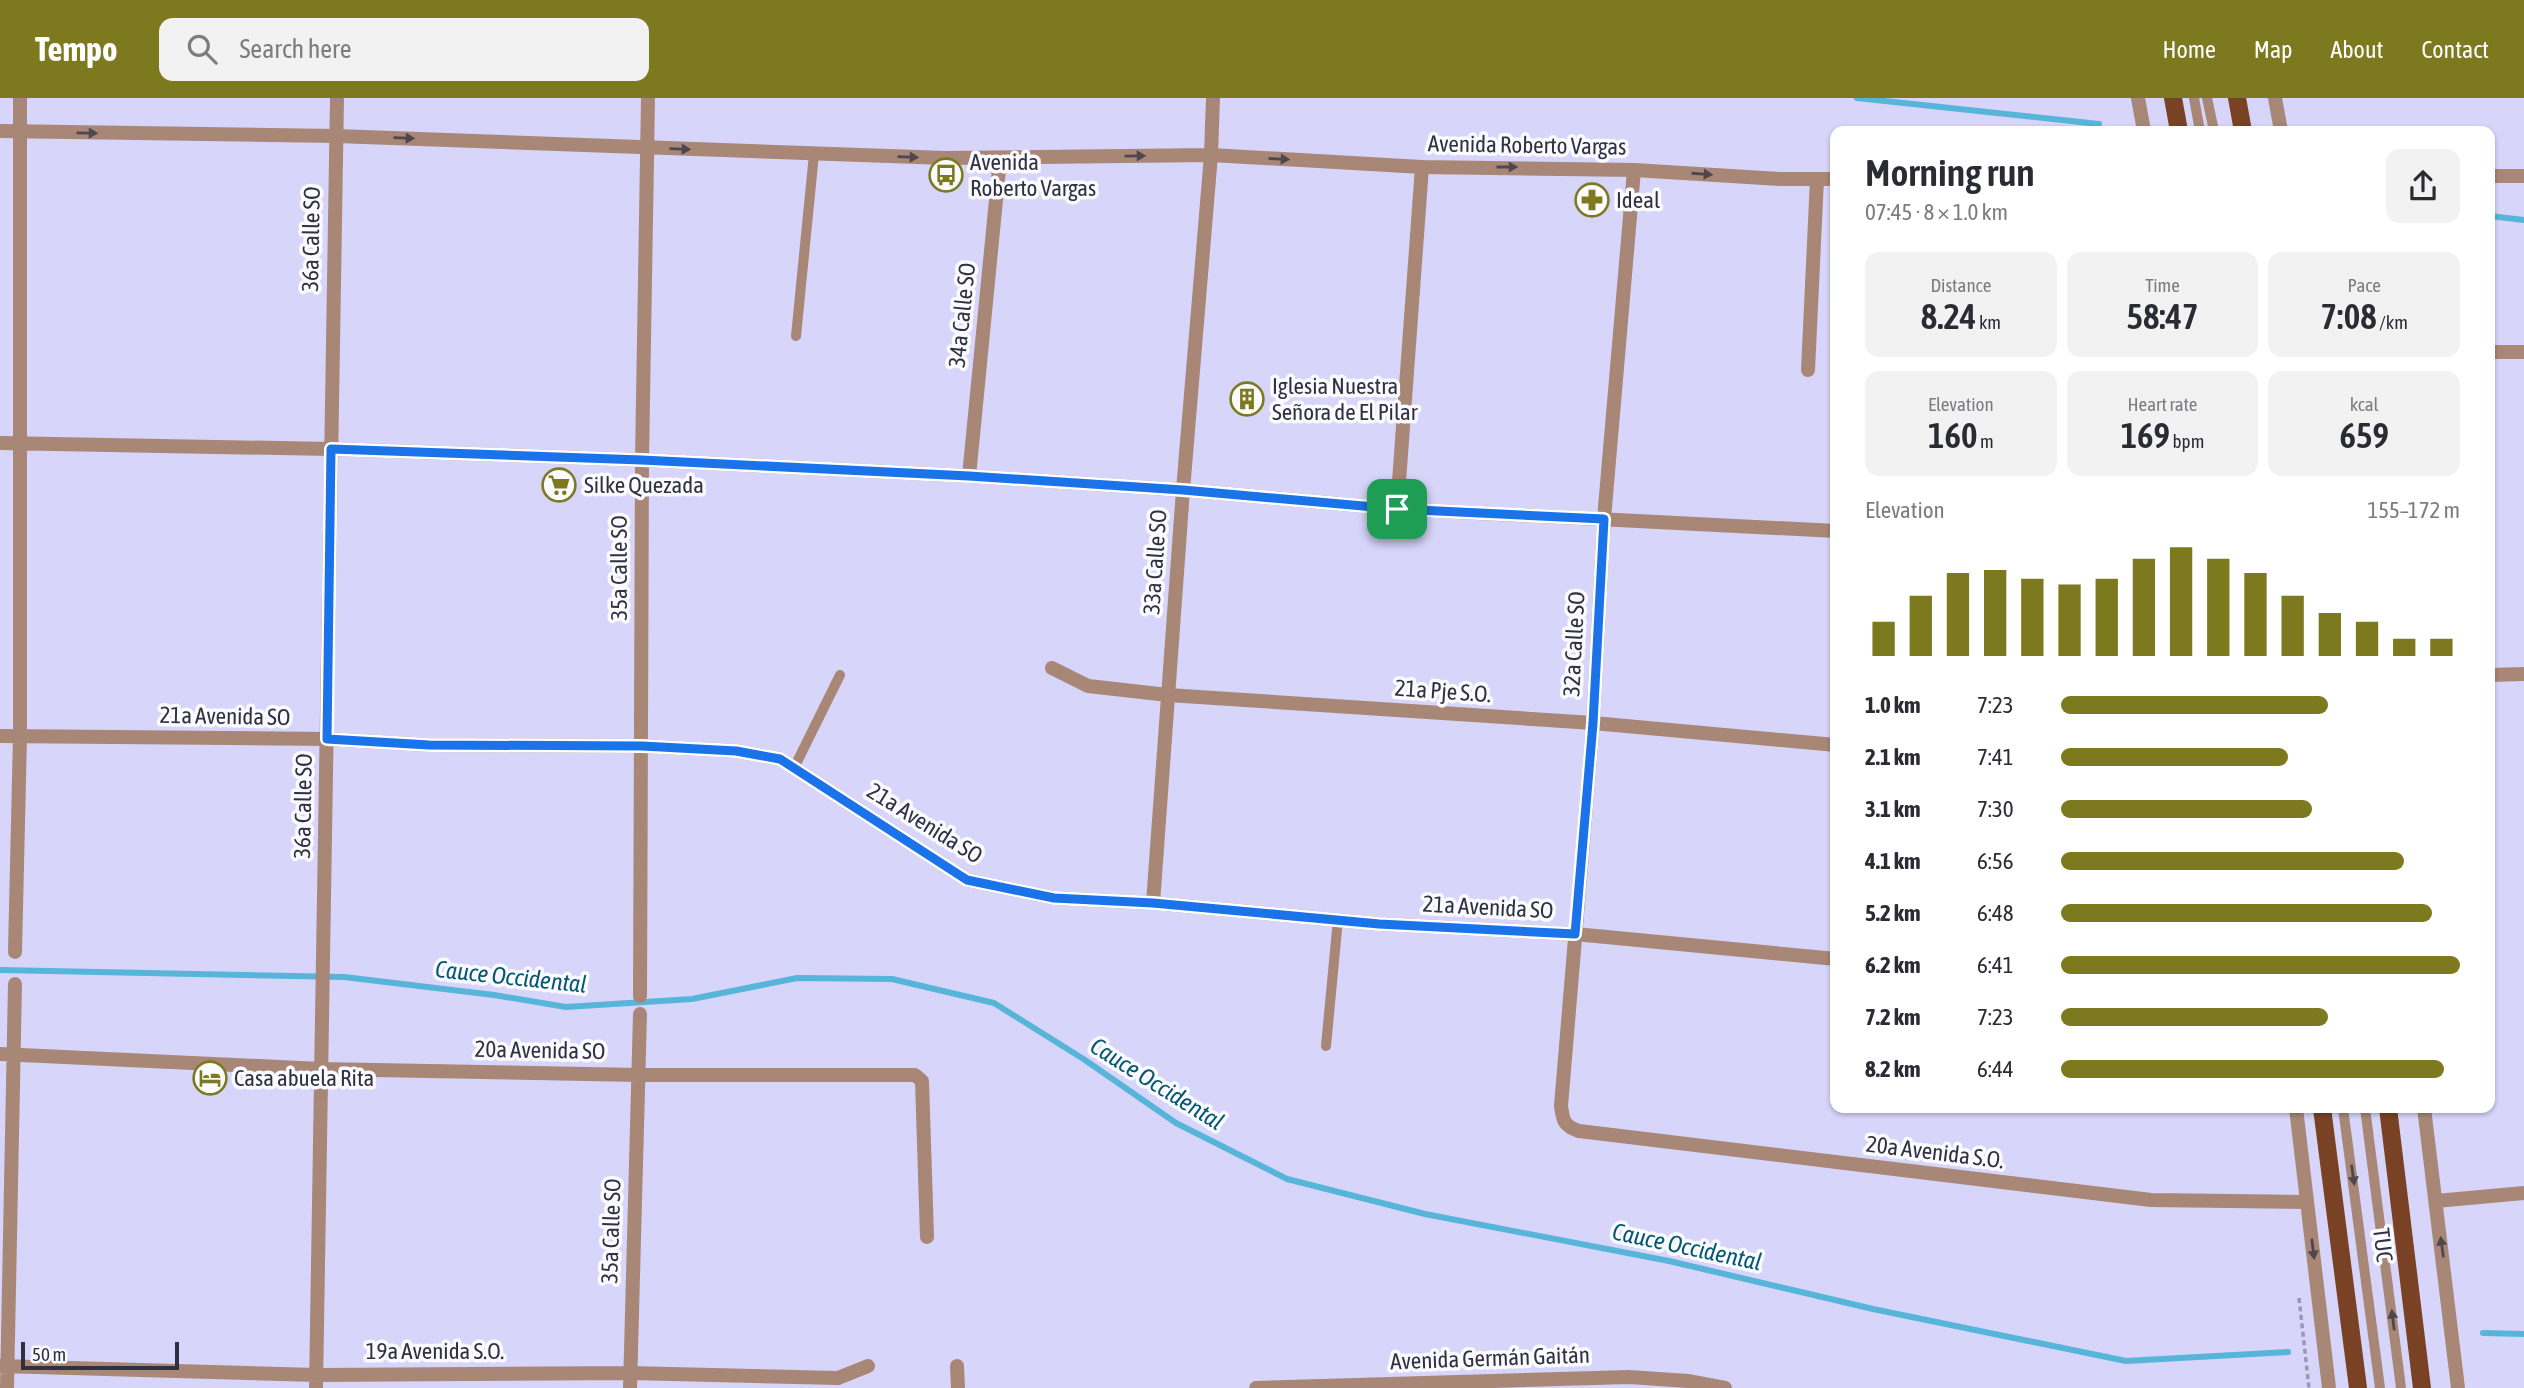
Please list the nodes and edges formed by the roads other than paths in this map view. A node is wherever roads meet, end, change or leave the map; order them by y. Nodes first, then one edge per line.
1 (20, 98) edge
2 (337, 98) edge
3 (648, 98) edge
4 (1213, 98) edge
5 (2138, 98) edge
6 (2174, 98) edge
7 (2194, 98) edge
8 (2207, 98) edge
9 (2237, 98) edge
10 (2275, 98) edge
11 (2143, 126) edge
12 (2178, 126) edge
13 (2199, 126) edge
14 (2213, 126) edge
15 (2242, 126) edge
16 (2280, 126) edge
17 (0, 131) edge
18 (19, 132) junction
19 (336, 136) junction
20 (648, 148) junction
21 (814, 154) junction
22 (1211, 155) junction
23 (1000, 159) junction
24 (1422, 167) junction
25 (1634, 170) junction
26 (2495, 176) edge
27 (2524, 176) edge
28 (1817, 179) junction
29 (1830, 179) edge
30 (796, 336) dead end
31 (2495, 352) edge
32 (2524, 352) edge
33 (1808, 370) dead end
34 (0, 443) edge
35 (20, 443) junction
36 (331, 449) junction
37 (642, 460) junction
38 (969, 476) junction
39 (1183, 490) junction
40 (1397, 509) junction
41 (1604, 519) junction
42 (1830, 531) edge
43 (1052, 668) dead end
44 (2524, 674) edge
45 (840, 675) dead end
46 (2495, 675) edge
47 (1168, 695) junction
48 (1593, 723) junction
49 (0, 736) edge
50 (20, 736) junction
51 (327, 739) junction
52 (1830, 744) edge
53 (642, 746) junction
54 (794, 768) junction
55 (1153, 903) junction
56 (1338, 919) junction
57 (1575, 934) junction
58 (15, 951) dead end
59 (1830, 958) edge
60 (15, 984) dead end
61 (640, 996) dead end
62 (640, 1014) dead end
63 (1326, 1046) dead end
64 (7, 1055) edge
65 (321, 1069) junction
66 (639, 1075) junction
67 (2297, 1113) edge
68 (2323, 1113) edge
69 (2344, 1113) edge
70 (2366, 1113) edge
71 (2389, 1113) edge
72 (2425, 1113) edge
73 (1563, 1121) joint
74 (2524, 1193) edge
75 (2436, 1201) junction
76 (2307, 1202) junction
77 (928, 1237) dead end
78 (4, 1366) edge
79 (868, 1366) dead end
80 (957, 1366) dead end
81 (630, 1380) edge
82 (316, 1381) edge
83 (1629, 1382) edge
84 (7, 1388) edge
85 (958, 1388) edge
86 (1256, 1388) edge
87 (1726, 1388) edge
88 (2329, 1388) edge
89 (2358, 1388) edge
90 (2380, 1388) edge
91 (2401, 1388) edge
92 (2422, 1388) edge
93 (2458, 1388) edge

1 - 18 street
2 - 19 street, 36a Calle SO
3 - 20 street, 35a Calle SO
4 - 22 street, 33a Calle SO
5 - 11 street
6 - 12 main road
7 - 13 lane
8 - 14 lane
9 - 15 main road
10 - 16 street
17 - 18 street, Avenida Roberto Vargas
18 -> 19 street, Avenida Roberto Vargas
18 - 35 street
19 -> 20 street, Avenida Roberto Vargas
19 - 36 street, 36a Calle SO
20 -> 21 street, Avenida Roberto Vargas
20 - 37 street, 35a Calle SO
21 -> 23 street, Avenida Roberto Vargas
21 - 30 lane
23 -> 22 street, Avenida Roberto Vargas
22 -> 24 street, Avenida Roberto Vargas
22 - 39 street, 33a Calle SO
23 - 38 street, 34a Calle SO
24 -> 25 street, Avenida Roberto Vargas
24 - 40 street
25 -> 28 street, Avenida Roberto Vargas
25 - 41 street, 32a Calle SO
26 - 27 street
28 - 29 street, Avenida Roberto Vargas
28 - 33 street
31 - 32 street
34 - 35 street
35 - 36 street
35 - 50 street
36 - 37 street
36 - 51 street, 36a Calle SO
37 - 38 street
37 - 53 street, 35a Calle SO
38 - 39 street
39 - 40 street
39 - 47 street, 33a Calle SO
40 - 41 street
41 - 42 street
41 - 48 street, 32a Calle SO
43 - 47 street, 21a Pje S.O.
44 - 46 street
45 - 54 lane
47 - 48 street, 21a Pje S.O.
47 - 55 street, 33a Calle SO
48 - 52 street, 21a Pje S.O.
48 - 57 street, 32a Calle SO
49 - 50 street, 21a Avenida SO
50 - 51 street, 21a Avenida SO
50 - 58 street
51 - 53 street, 21a Avenida SO
51 - 65 street, 36a Calle SO
53 - 54 street, 21a Avenida SO
53 - 61 street, 35a Calle SO
54 - 55 street, 21a Avenida SO
55 - 56 street, 21a Avenida SO
56 - 57 street, 21a Avenida SO
56 - 63 lane
57 - 59 street, 21a Avenida SO
57 - 73 street, 32a Calle SO
60 - 64 street
62 - 66 street, 35a Calle SO
64 - 65 street, 20a Avenida SO
64 - 78 street
65 - 66 street, 20a Avenida SO
65 - 82 street, 36a Calle SO
66 - 77 street, 20a Avenida SO
66 - 81 street, 35a Calle SO
67 - 76 street
68 - 89 main road
69 -> 90 lane, TUC
91 -> 70 lane, TUC
71 - 92 main road
72 - 75 street
73 - 76 street, 20a Avenida S.O.
74 - 75 street
93 -> 75 street
76 -> 88 street
78 - 82 street, 19a Avenida S.O.
78 - 84 street
79 - 81 street, 19a Avenida S.O.
80 - 85 street
81 - 82 street, 19a Avenida S.O.
83 - 86 street, Avenida Germán Gaitán
83 - 87 street, Avenida Germán Gaitán

